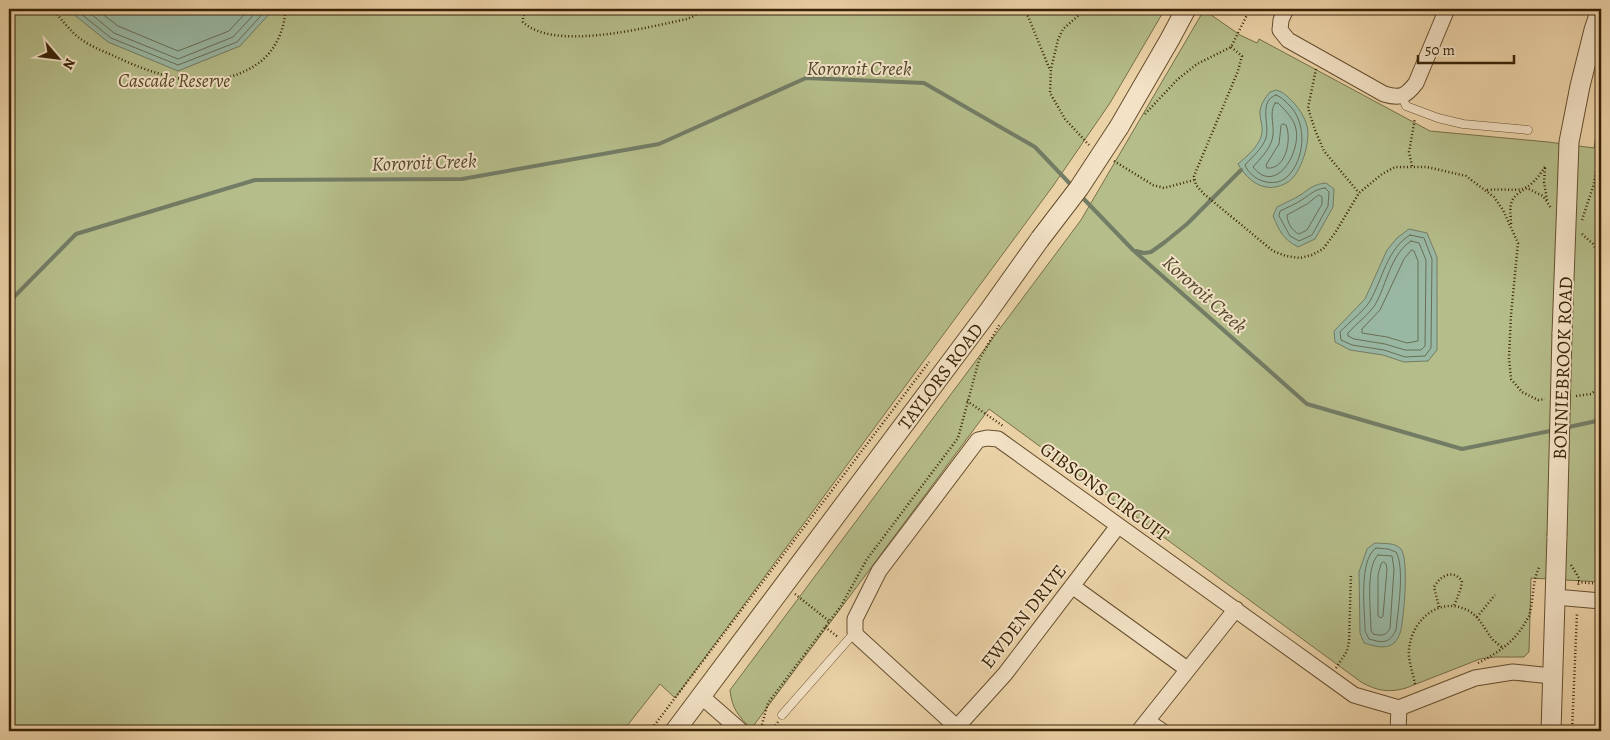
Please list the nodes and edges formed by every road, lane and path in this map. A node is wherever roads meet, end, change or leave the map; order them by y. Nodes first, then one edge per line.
1 (52, 9) edge
2 (285, 9) edge
3 (528, 9) edge
4 (703, 9) edge
5 (1025, 9) edge
6 (1086, 9) edge
7 (1186, 9) edge
8 (1250, 9) edge
9 (1286, 9) edge
10 (1447, 9) edge
11 (1601, 10) edge
12 (1231, 47) junction
13 (1319, 58) junction
14 (1051, 72) junction
15 (1402, 96) junction
16 (1141, 119) dead end
17 (1528, 130) dead end
18 (1089, 146) dead end
19 (1601, 149) edge
20 (1113, 160) dead end
21 (1194, 180) junction
22 (1527, 188) junction
23 (1485, 190) junction
24 (1359, 193) junction
25 (1548, 202) junction
26 (1551, 209) dead end
27 (1581, 226) dead end
28 (1511, 231) junction
29 (1580, 233) dead end
30 (1601, 258) edge
31 (1003, 319) dead end
32 (933, 357) dead end
33 (1601, 386) edge
34 (1574, 396) dead end
35 (1547, 399) dead end
36 (967, 401) junction
37 (998, 439) junction
38 (1118, 526) junction
39 (1567, 559) dead end
40 (1542, 564) dead end
41 (1351, 574) dead end
42 (1578, 582) junction
43 (1601, 584) edge
44 (1072, 586) junction
45 (784, 587) junction
46 (1495, 595) dead end
47 (1555, 597) junction
48 (1577, 599) junction
49 (1601, 601) edge
50 (1454, 606) junction
51 (1439, 607) junction
52 (1236, 609) junction
53 (1477, 617) junction
54 (829, 621) junction
55 (825, 627) junction
56 (850, 638) junction
57 (1503, 648) junction
58 (1476, 664) dead end
59 (1187, 670) junction
60 (1341, 674) dead end
61 (1552, 676) junction
62 (1415, 684) dead end
63 (1420, 685) dead end
64 (1411, 689) dead end
65 (701, 696) junction
66 (1399, 708) junction
67 (782, 715) dead end
68 (1143, 726) edge
69 (959, 729) edge
70 (760, 730) edge
71 (650, 731) edge
72 (675, 731) edge
73 (741, 731) edge
74 (765, 731) edge
75 (1162, 731) edge
76 (1398, 731) edge
77 (1551, 731) edge
78 (1572, 731) edge

1 - 2 path
3 - 4 path
5 - 14 path
6 - 14 path
7 - 45 street, TAYLORS ROAD, bridge
8 - 12 path
9 - 13 street
10 - 15 street
11 - 47 street, BONNIEBROOK ROAD, bridge
12 - 16 path
12 - 21 path
13 - 15 street
13 - 24 path
14 - 18 path
15 - 17 lane
19 - 27 path
20 - 21 path
21 - 24 path
22 - 23 path
22 - 25 path
22 - 25 path
22 - 28 path
23 - 24 path
23 - 28 path
25 - 26 path
28 - 35 path
29 - 30 path
31 - 36 path
32 - 71 path
33 - 34 path
36 - 37 path
36 - 54 path
37 - 38 street, GIBSONS CIRCUIT
37 - 56 street
38 - 44 street, EWDEN DRIVE
38 - 52 street, GIBSONS CIRCUIT
39 - 42 path
40 - 57 path
41 - 60 path
42 - 43 path
42 - 48 path
44 - 59 street
44 - 69 street, EWDEN DRIVE
45 - 54 path
45 - 65 street, TAYLORS ROAD
46 - 53 path
47 - 48 street
47 - 61 street, BONNIEBROOK ROAD
48 - 49 street
48 - 78 path
50 - 51 path
50 - 51 path
50 - 53 path
51 - 62 path
52 - 59 street
52 - 66 street, GIBSONS CIRCUIT
53 - 57 path
54 - 55 path
55 - 56 path
55 - 70 path
56 - 67 lane
56 - 69 street
57 - 58 path
59 - 68 street
61 - 66 street
61 - 77 street, BONNIEBROOK ROAD
63 - 64 path
65 - 72 street, TAYLORS ROAD
65 - 73 street
66 - 76 street
68 - 75 street
70 - 74 path

